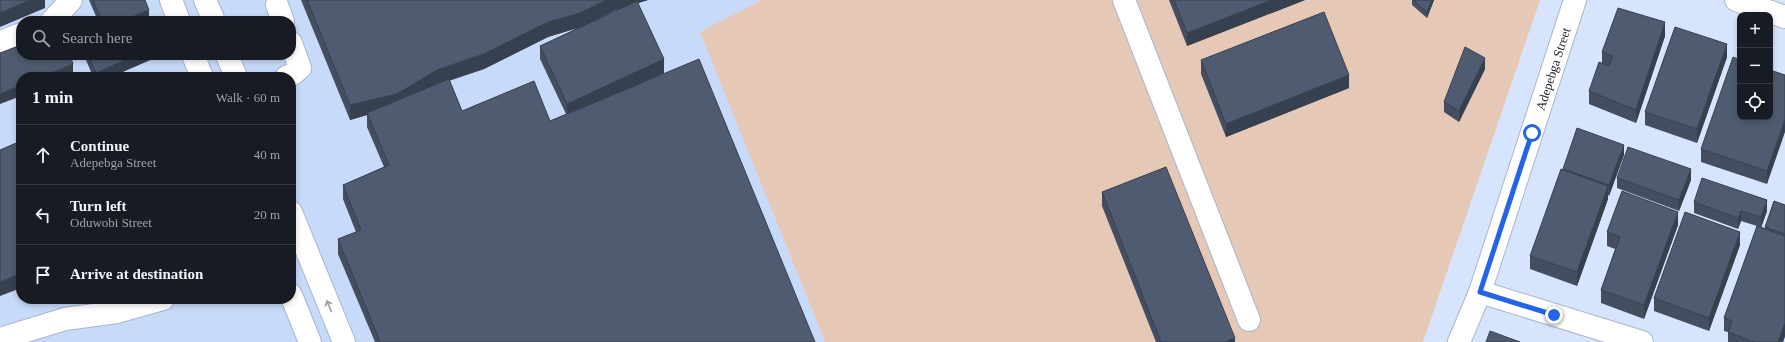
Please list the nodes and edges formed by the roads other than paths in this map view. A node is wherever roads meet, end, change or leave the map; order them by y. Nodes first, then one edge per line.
1 (68, 0) edge
2 (71, 0) edge
3 (171, 0) edge
4 (205, 0) edge
5 (1124, 0) edge
6 (1575, 0) edge
7 (1736, 0) edge
8 (56, 16) edge
9 (57, 16) edge
10 (177, 16) edge
11 (212, 16) edge
12 (1785, 17) edge
13 (16, 36) edge
14 (0, 42) edge
15 (296, 57) edge
16 (195, 60) edge
17 (230, 60) edge
18 (200, 72) edge
19 (234, 72) edge
20 (295, 72) edge
21 (296, 224) edge
22 (1480, 292) junction
23 (145, 304) edge
24 (295, 304) edge
25 (1249, 320) dead end
26 (0, 339) edge
27 (310, 342) edge
28 (344, 342) edge
29 (1459, 342) edge
30 (1642, 342) edge

1 - 8 street
2 - 9 street
3 - 10 street
4 - 11 street
5 - 25 street
6 - 22 street, Adepebga Street
7 - 12 street
13 - 14 street
15 - 20 street
16 - 18 street
17 - 19 street
28 -> 21 street
22 - 29 street, Adepebga Street
22 - 30 street
23 - 26 street
24 - 27 street

